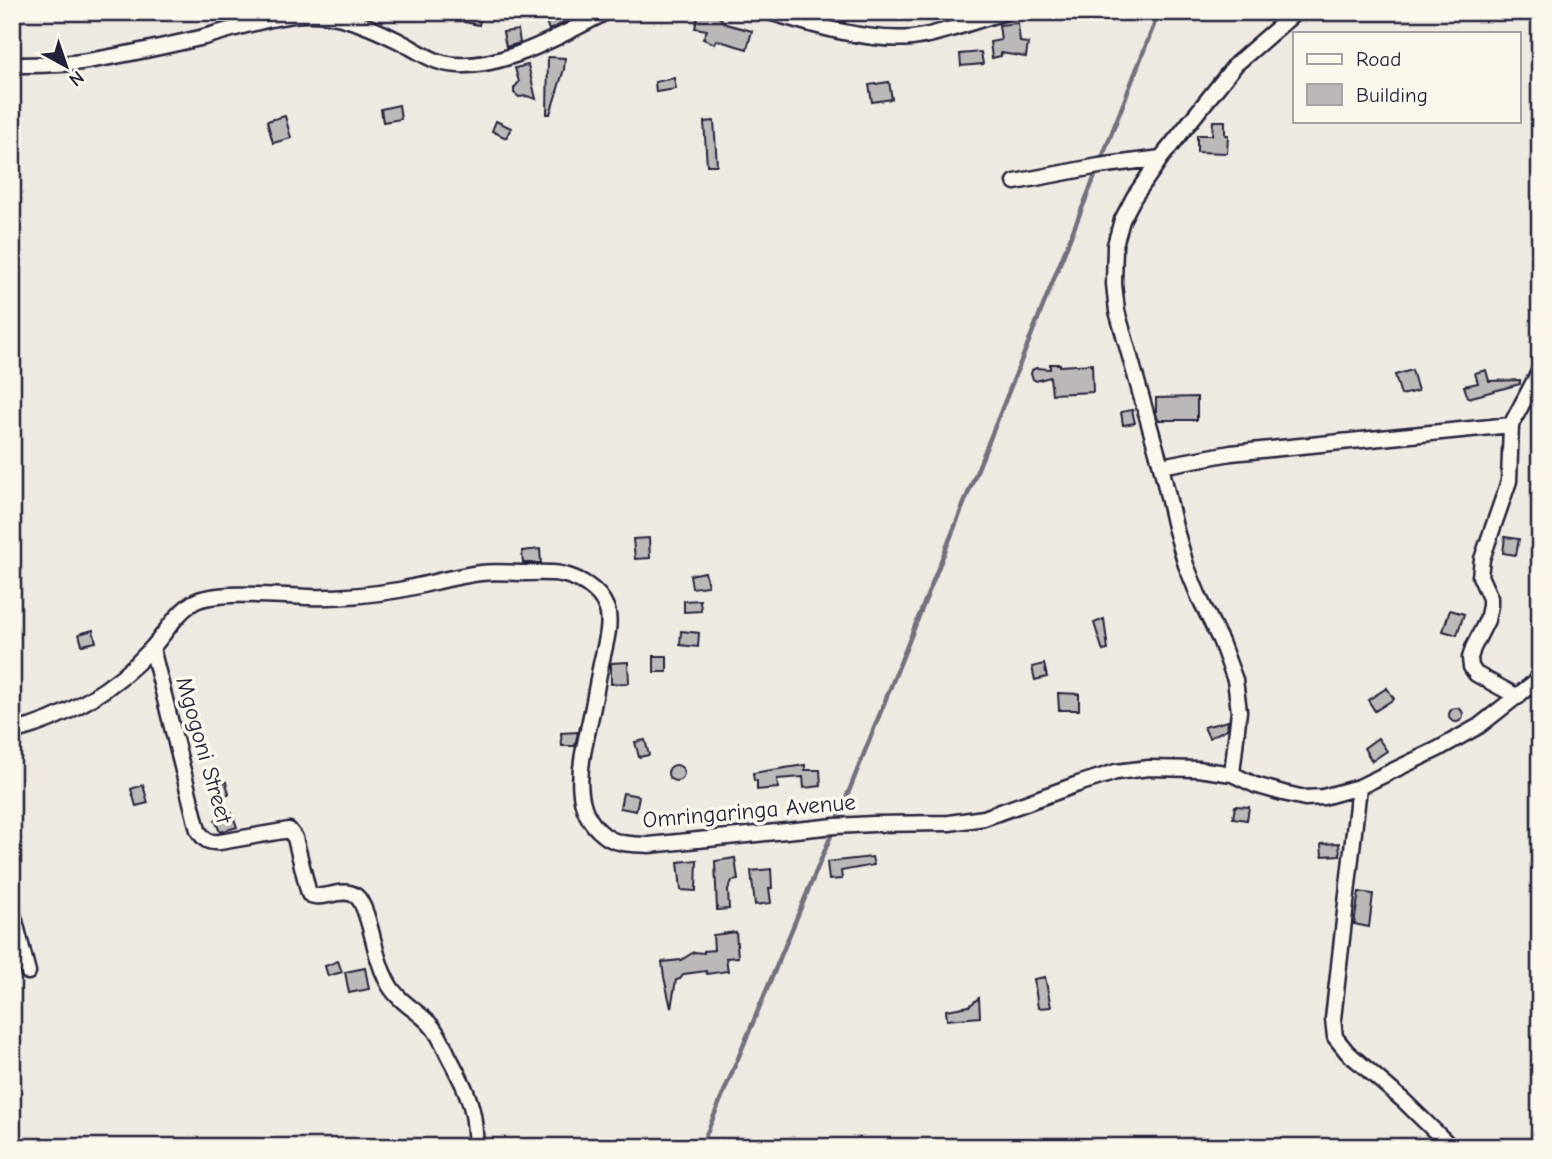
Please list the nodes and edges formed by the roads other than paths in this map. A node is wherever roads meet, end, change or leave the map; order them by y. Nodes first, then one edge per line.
1 (606, 12) edge
2 (769, 12) edge
3 (1006, 12) edge
4 (1296, 12) edge
5 (362, 18) edge
6 (12, 65) edge
7 (1161, 158) junction
8 (1015, 182) dead end
9 (1540, 370) edge
10 (1511, 425) junction
11 (1161, 466) junction
12 (152, 648) junction
13 (1540, 678) edge
14 (1518, 697) junction
15 (12, 732) edge
16 (1231, 774) junction
17 (1359, 786) junction
18 (12, 909) edge
19 (29, 972) dead end
20 (476, 1147) edge
21 (1451, 1147) edge

1 - 5 street
2 - 3 street
4 - 7 street
5 - 6 street
7 - 8 street
7 - 11 street
9 - 10 street
10 - 11 street
10 - 14 street
11 - 16 street
12 - 15 street, Omringaringa Avenue
12 - 16 street, Omringaringa Avenue
12 - 20 street, Mgogoni Street
13 - 14 street, Omringaringa Avenue
14 - 17 street, Omringaringa Avenue
16 - 17 street, Omringaringa Avenue
17 - 21 street
18 - 19 street

